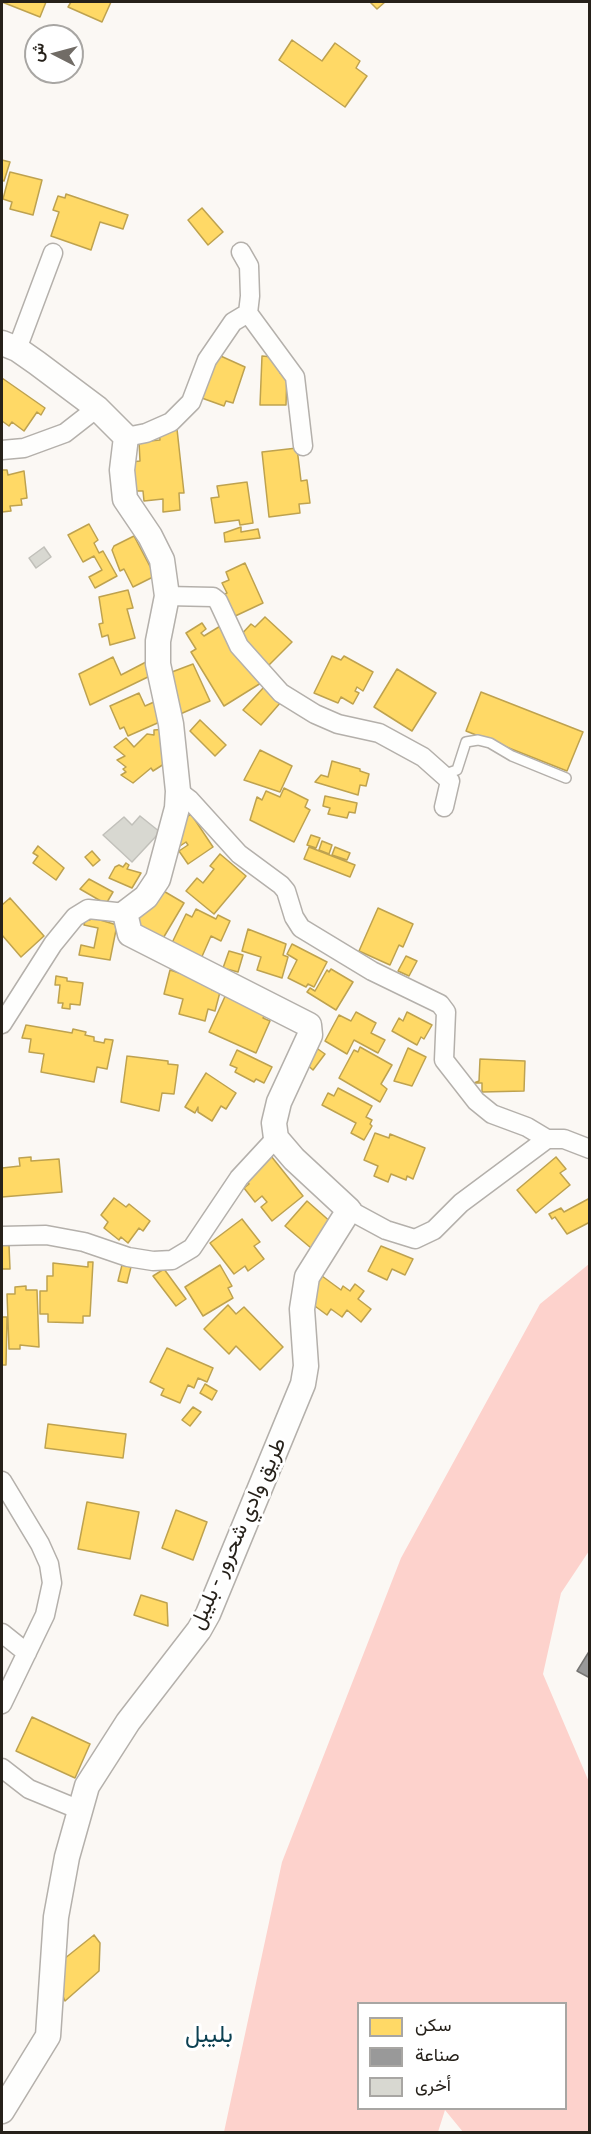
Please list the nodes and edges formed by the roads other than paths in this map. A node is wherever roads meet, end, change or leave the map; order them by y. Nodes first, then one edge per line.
1 (241, 252) dead end
2 (53, 253) dead end
3 (248, 313) junction
4 (9, 346) edge
5 (97, 408) junction
6 (126, 437) junction
7 (303, 446) dead end
8 (2, 450) edge
9 (167, 596) junction
10 (445, 774) junction
11 (566, 778) dead end
12 (178, 791) junction
13 (444, 807) dead end
14 (125, 914) junction
15 (2, 1024) edge
16 (276, 1138) junction
17 (547, 1139) junction
18 (590, 1149) edge
19 (349, 1210) junction
20 (2, 1236) edge
21 (2, 1481) edge
22 (2, 1633) edge
23 (27, 1653) junction
24 (2, 1704) edge
25 (2, 1768) edge
26 (80, 1810) junction
27 (2, 2111) edge

1 - 3 street
2 - 4 street
3 - 6 street
3 - 7 street
4 - 5 street
5 - 6 street
5 - 8 street
6 - 9 street
9 - 10 street
9 - 12 street
10 - 11 lane
10 - 13 street
12 - 14 street
12 - 17 street
14 - 15 street
14 - 16 street
16 - 19 street
16 - 20 street
17 - 18 street
17 - 19 street
19 - 26 street, طريق وادي شحرور - بليبل
21 - 23 street
22 - 23 street
23 - 24 street
25 - 26 street
26 - 27 street, طريق وادي شحرور - بليبل

